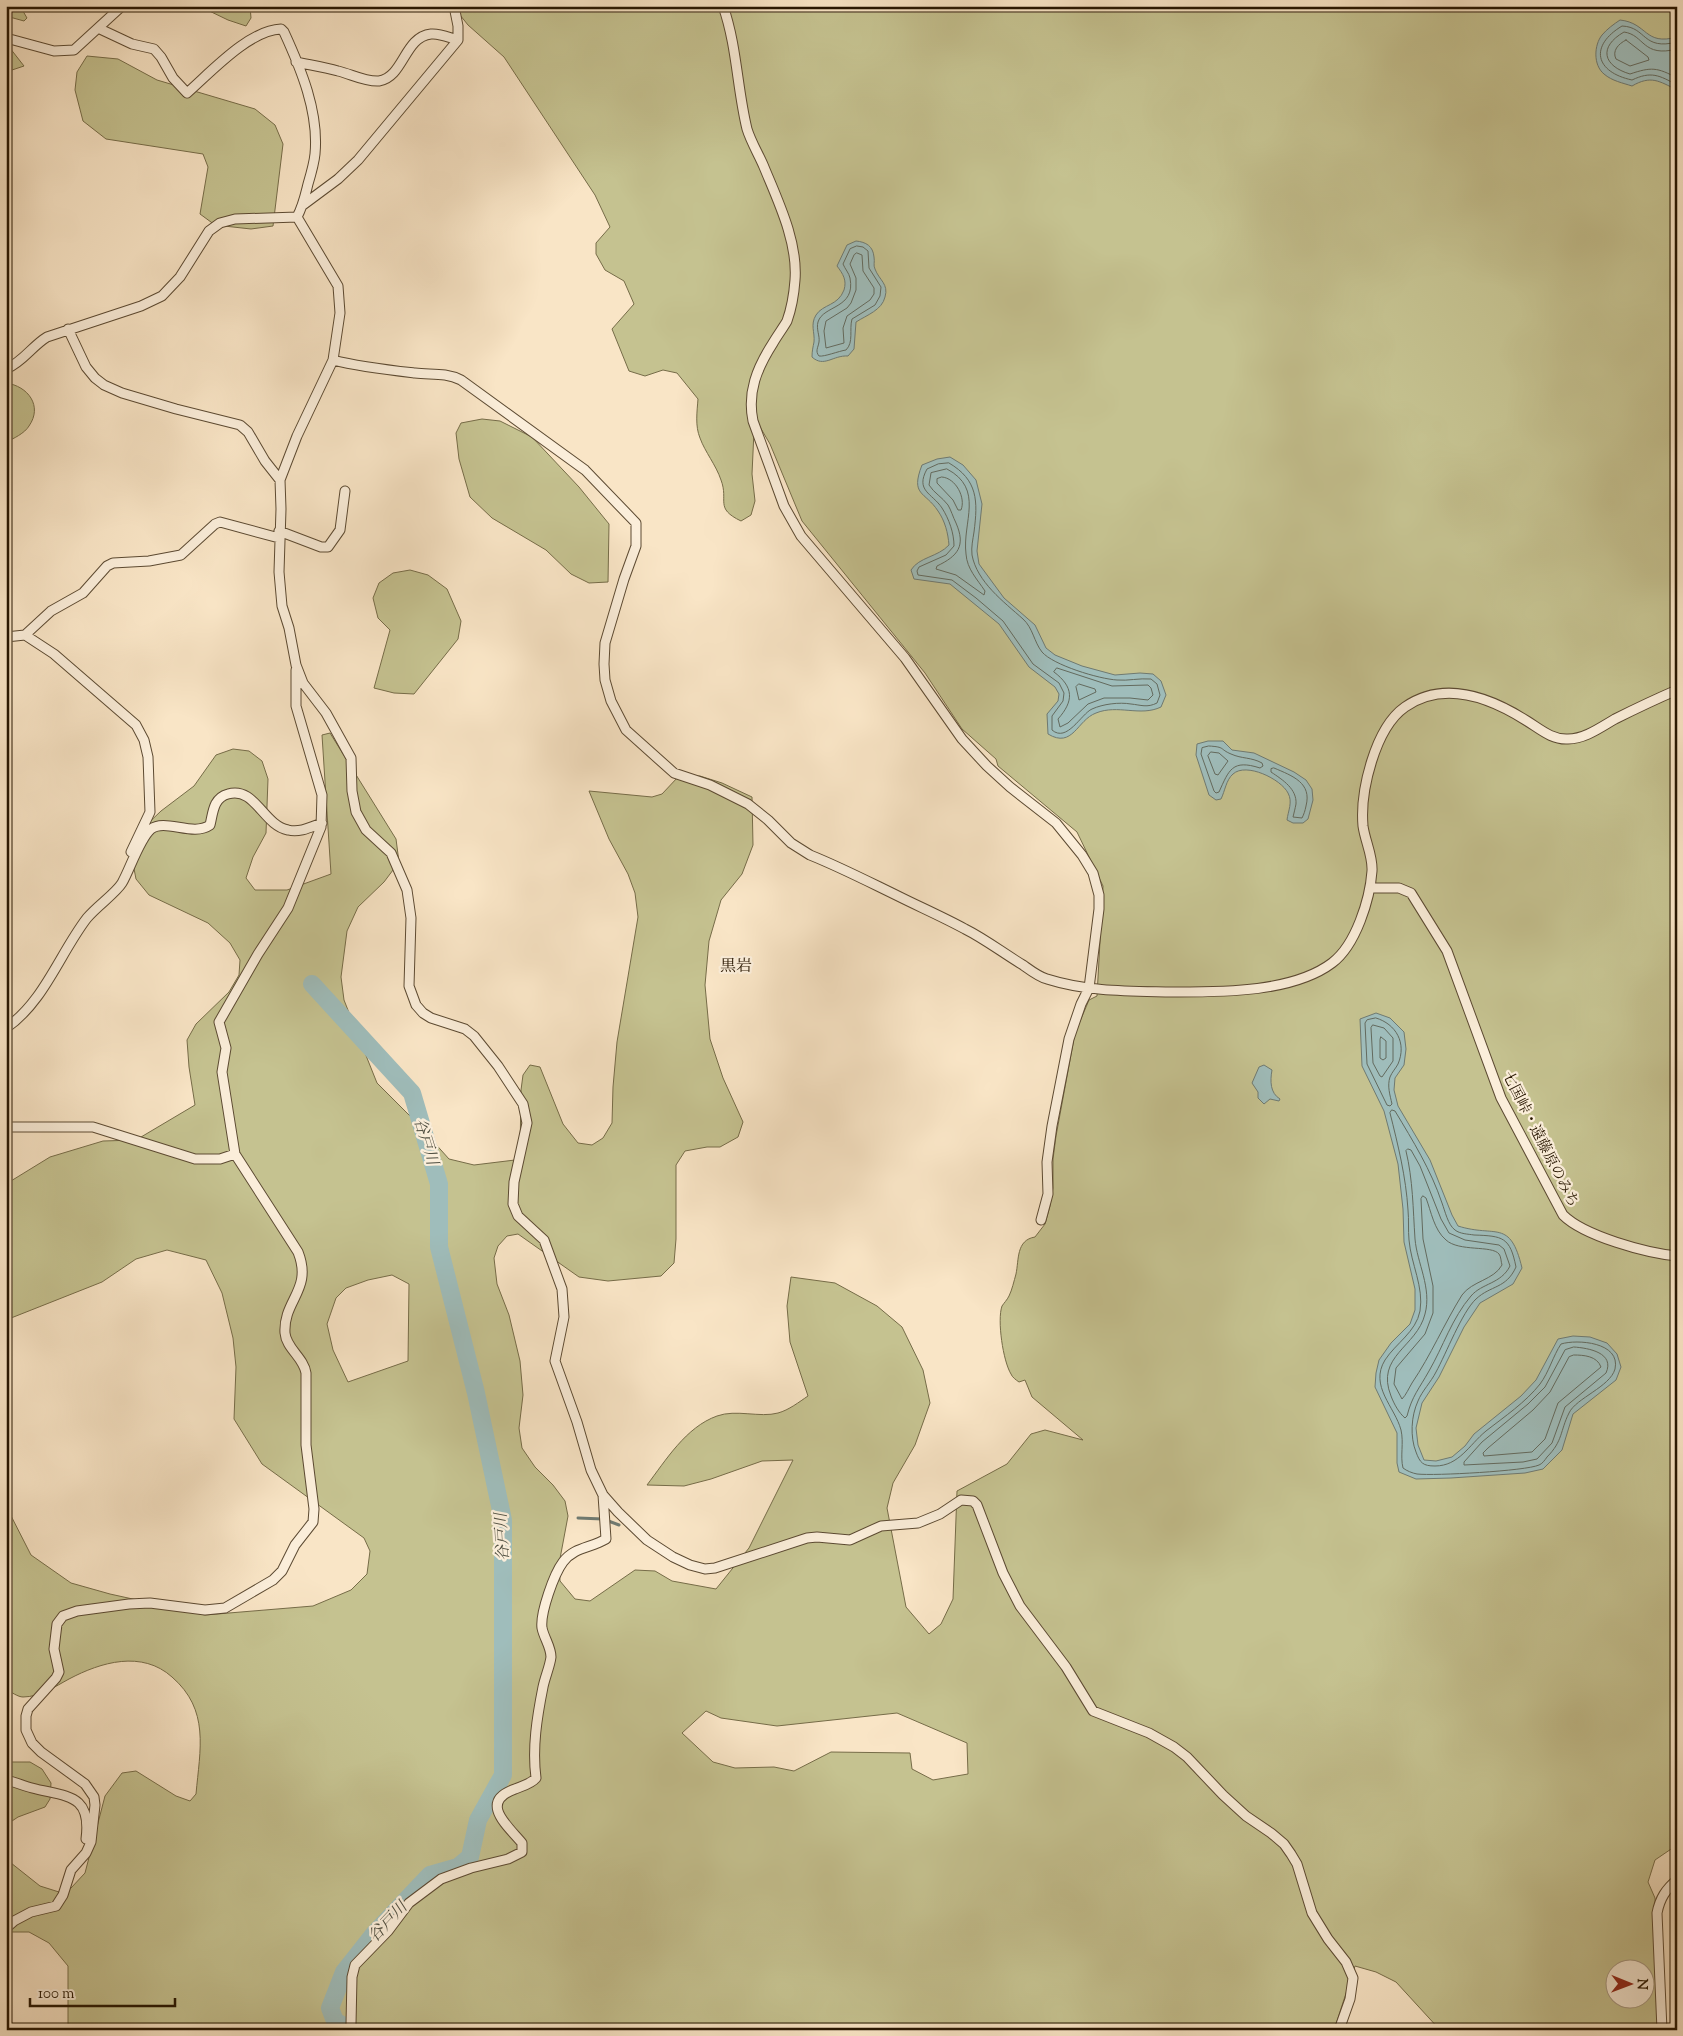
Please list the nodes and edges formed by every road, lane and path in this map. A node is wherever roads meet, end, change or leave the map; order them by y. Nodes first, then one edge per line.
1 (122, 6) edge
2 (454, 6) edge
3 (723, 6) edge
4 (100, 29) junction
5 (6, 38) edge
6 (458, 40) junction
7 (296, 62) junction
8 (303, 205) junction
9 (297, 217) junction
10 (68, 329) junction
11 (333, 360) junction
12 (6, 369) edge
13 (280, 480) junction
14 (345, 491) dead end
15 (279, 534) junction
16 (25, 635) junction
17 (6, 637) edge
18 (296, 664) junction
19 (1677, 690) edge
20 (322, 823) junction
21 (134, 859) junction
22 (1371, 888) junction
23 (1090, 988) junction
24 (6, 1028) edge
25 (6, 1128) edge
26 (235, 1154) junction
27 (1041, 1220) dead end
28 (1677, 1256) edge
29 (603, 1499) junction
30 (6, 1780) edge
31 (89, 1846) junction
32 (1677, 1880) edge
33 (6, 1928) edge
34 (352, 2027) edge
35 (1339, 2030) edge
36 (1662, 2030) edge

1 - 4 street
2 - 6 street
3 - 23 street
4 - 5 street
4 - 7 street
6 - 7 street
6 - 8 street
7 - 8 street
8 - 9 street
9 - 10 street
9 - 11 street
10 - 12 street
10 - 13 street
11 - 13 street
11 - 23 street
13 - 15 street
14 - 15 street
15 - 16 street
15 - 18 street
16 - 17 street
16 - 21 street
18 - 20 street
18 - 29 street
19 - 22 street
20 - 21 street
20 - 26 street
21 - 24 street
22 - 23 street
22 - 28 street, 七国峠・遠藤原のみち
23 - 27 street
25 - 26 street
26 - 31 street
29 - 34 street
29 - 35 street
30 - 31 street
31 - 33 street
32 - 36 street

